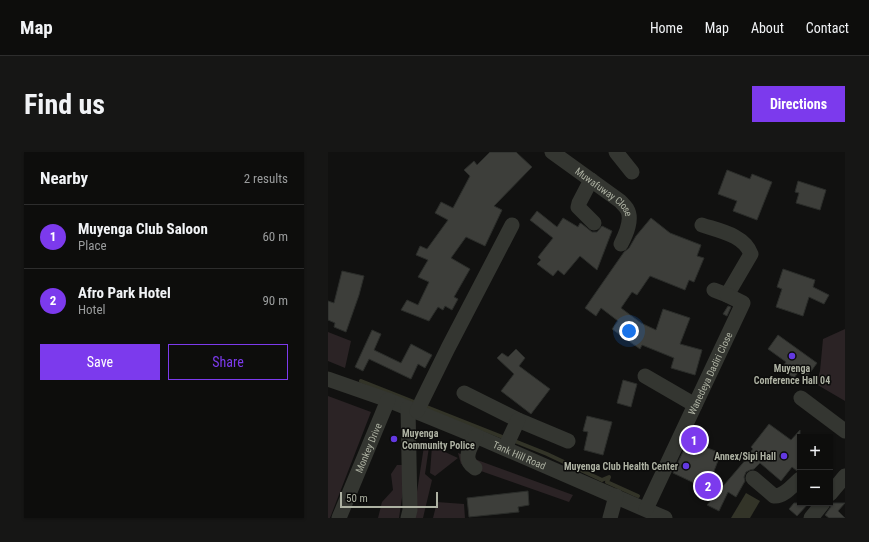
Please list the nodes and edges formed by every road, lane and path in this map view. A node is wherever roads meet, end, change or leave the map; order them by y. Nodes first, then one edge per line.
1 (552, 152) edge
2 (616, 152) edge
3 (632, 172) dead end
4 (591, 180) junction
5 (594, 223) dead end
6 (512, 225) dead end
7 (702, 225) dead end
8 (621, 244) dead end
9 (645, 376) dead end
10 (328, 379) edge
11 (464, 393) dead end
12 (801, 398) dead end
13 (388, 400) junction
14 (695, 405) junction
15 (412, 410) junction
16 (518, 420) junction
17 (845, 431) edge
18 (476, 436) junction
19 (568, 441) dead end
20 (505, 448) junction
21 (475, 468) dead end
22 (845, 476) edge
23 (753, 478) dead end
24 (797, 482) edge
25 (833, 490) edge
26 (616, 496) junction
27 (820, 506) edge
28 (646, 509) junction
29 (339, 518) edge
30 (408, 518) edge
31 (610, 518) edge
32 (665, 518) edge
33 (810, 518) edge

1 - 4 street, Muwafuway Close
2 - 3 street
4 - 5 street
4 - 8 street, Muwafuway Close
6 - 15 street
7 - 14 street, Wanedeya Dadiri Close
9 - 14 street
10 - 13 street, Tank Hill Road
11 - 16 street
12 - 17 street
13 - 15 street, Tank Hill Road
13 - 29 street, Monkey Drive
14 - 28 street, Wanedeya Dadiri Close
15 - 18 street, Tank Hill Road
15 - 30 street
16 - 19 street
16 - 20 street
18 - 20 street, Tank Hill Road
18 - 21 street
20 - 26 street, Tank Hill Road
22 - 25 street
23 - 24 street
26 - 28 street, Tank Hill Road
26 - 31 street
27 - 33 street
28 - 32 street, Tank Hill Road

